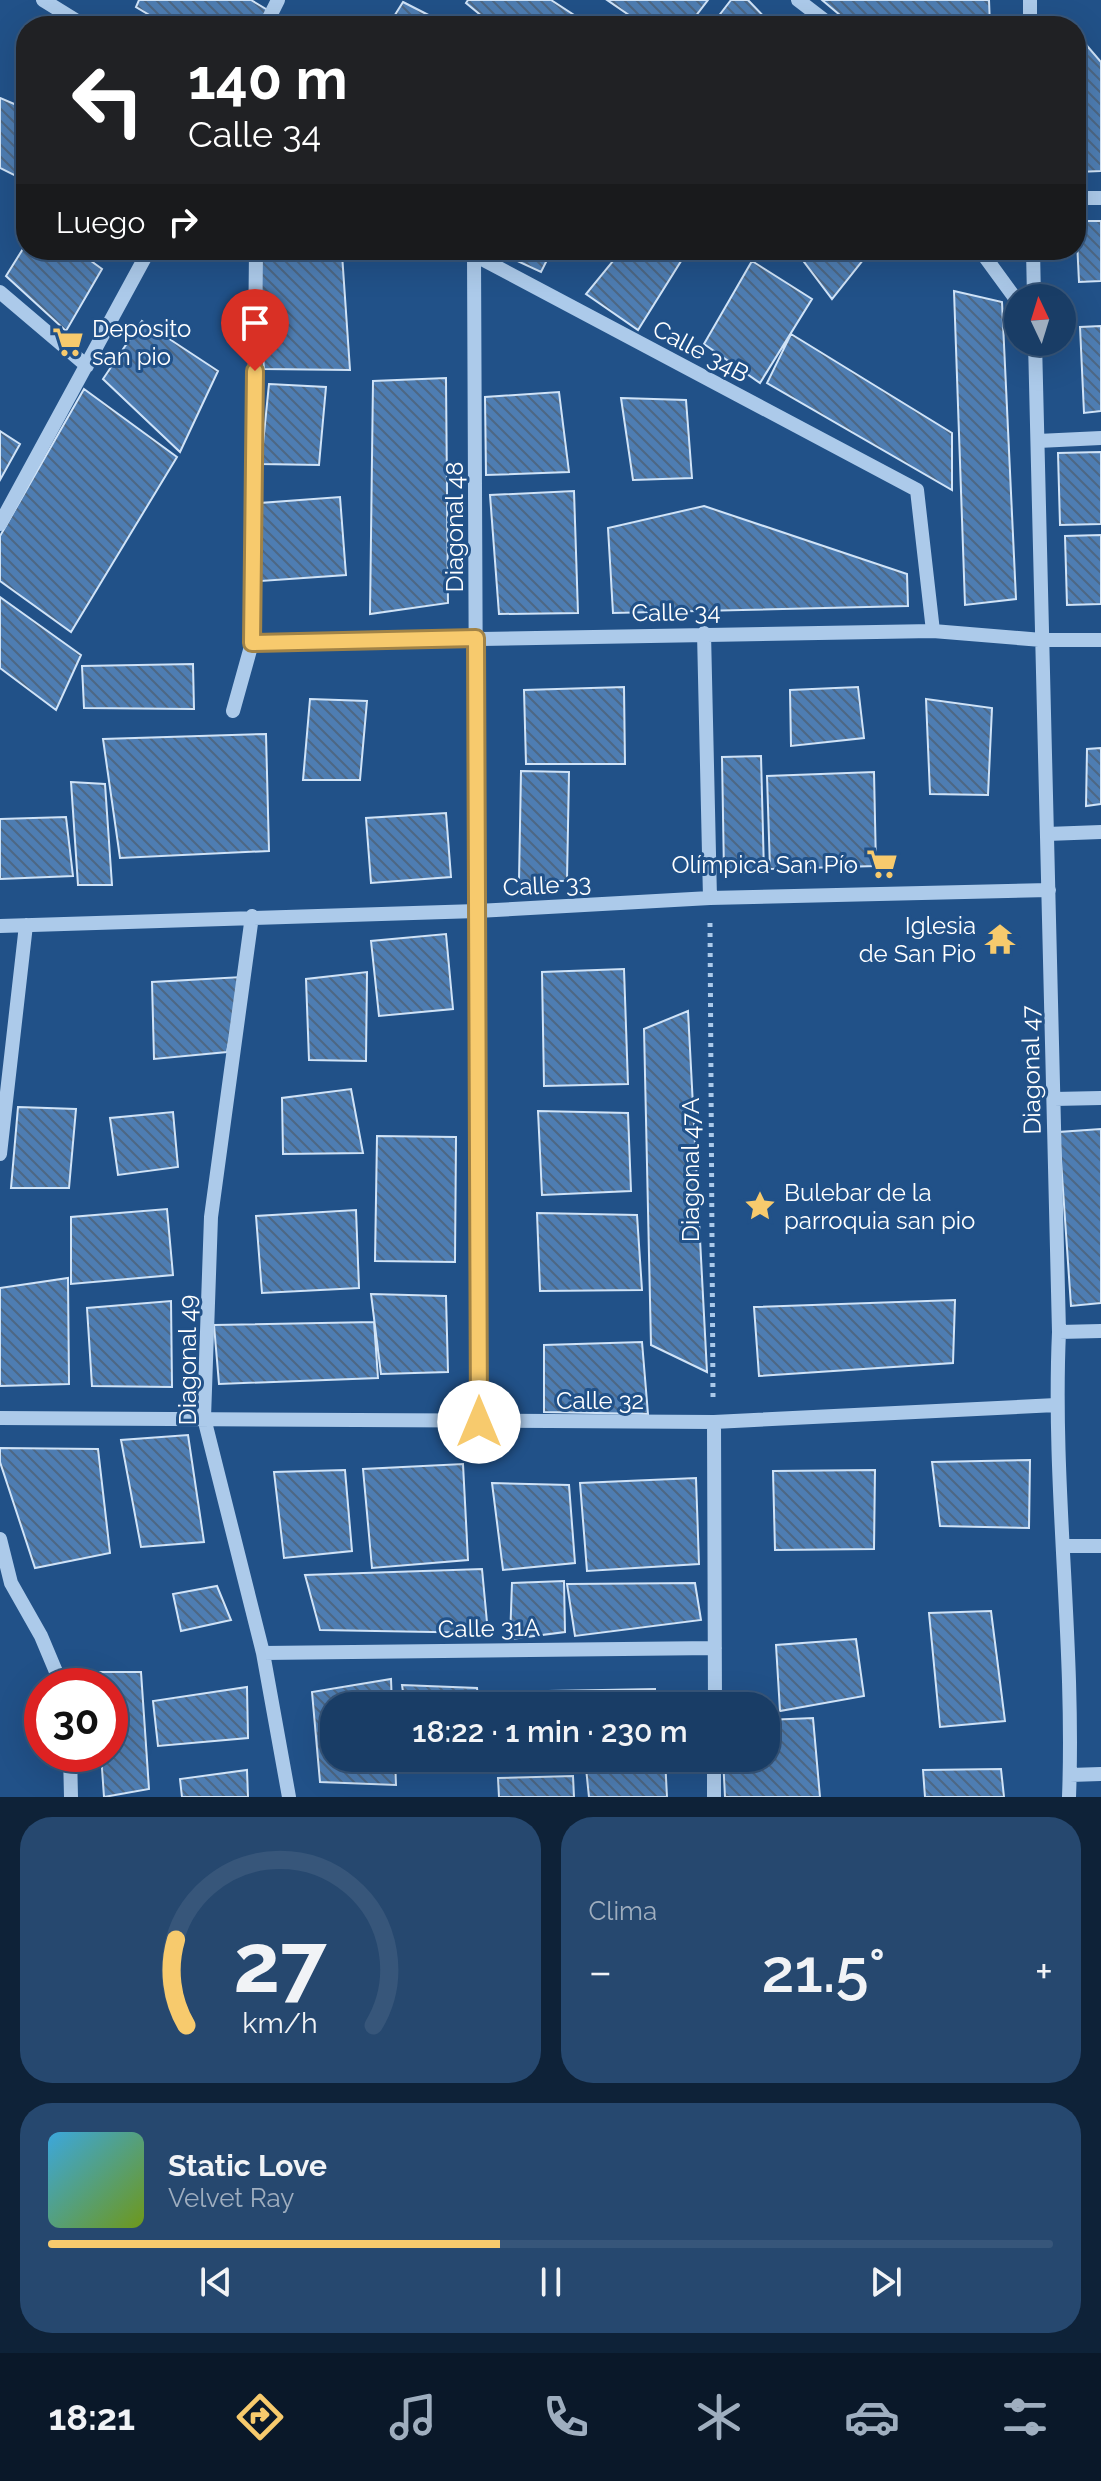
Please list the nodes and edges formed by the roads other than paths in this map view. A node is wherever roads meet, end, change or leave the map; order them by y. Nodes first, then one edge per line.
1 (43, 0) edge
2 (798, 0) edge
3 (69, 16) edge
4 (819, 16) edge
5 (144, 260) edge
6 (256, 260) edge
7 (470, 260) edge
8 (485, 260) edge
9 (987, 260) edge
10 (1033, 260) edge
11 (1005, 284) edge
12 (1034, 284) edge
13 (0, 292) edge
14 (1035, 356) edge
15 (87, 366) junction
16 (1101, 438) edge
17 (1038, 441) junction
18 (0, 524) edge
19 (933, 631) junction
20 (704, 633) junction
21 (476, 638) junction
22 (1042, 640) junction
23 (1101, 640) edge
24 (252, 643) junction
25 (233, 711) dead end
26 (1101, 832) edge
27 (1047, 834) junction
28 (1049, 890) junction
29 (710, 898) junction
30 (477, 911) junction
31 (252, 916) junction
32 (26, 925) junction
33 (0, 926) edge
34 (1101, 1098) edge
35 (1054, 1099) junction
36 (0, 1154) edge
37 (1101, 1331) edge
38 (1059, 1332) junction
39 (1056, 1405) junction
40 (0, 1418) edge
41 (204, 1418) junction
42 (479, 1422) junction
43 (714, 1422) junction
44 (0, 1539) edge
45 (1064, 1546) junction
46 (1101, 1546) edge
47 (715, 1648) junction
48 (263, 1653) junction
49 (54, 1668) edge
50 (715, 1692) edge
51 (70, 1772) edge
52 (714, 1772) edge
53 (1101, 1774) edge
54 (1070, 1775) junction
55 (71, 1797) edge
56 (289, 1797) edge
57 (714, 1797) edge
58 (1069, 1797) edge

1 - 3 street
2 - 4 street
5 - 15 street
6 - 24 street
7 - 21 street, Diagonal 48
8 - 19 street, Calle 34B
9 - 11 street
10 - 12 street
13 - 15 street
14 - 17 street, Diagonal 47
15 - 18 street
16 - 17 street
17 - 22 street, Diagonal 47
19 - 20 street, Calle 34
19 - 22 street, Calle 34
20 - 21 street, Calle 34
20 - 29 street
21 - 24 street, Calle 34
21 - 30 street, Diagonal 48
22 - 23 street, Calle 34
22 - 27 street, Diagonal 47
24 - 25 street
26 - 27 street
27 - 28 street, Diagonal 47
28 - 29 street, Calle 33
28 - 35 street, Diagonal 47
29 - 30 street, Calle 33
30 - 31 street, Calle 33
30 - 42 street, Diagonal 48
31 - 32 street, Calle 33
31 - 41 street, Diagonal 49
32 - 33 street, Calle 33
32 - 36 street
34 - 35 street
35 - 38 street, Diagonal 47
37 - 38 street
38 - 39 street, Diagonal 47
39 - 43 street, Calle 32
39 - 45 street, Diagonal 47
40 - 41 street, Calle 32
41 - 42 street, Calle 32
41 - 48 street, Diagonal 49
42 - 43 street, Calle 32
43 - 47 street
44 - 49 street
45 - 46 street
45 - 54 street, Diagonal 47
47 - 48 street, Calle 31A
47 - 50 street
48 - 56 street, Diagonal 49
51 - 55 street
52 - 57 street
53 - 54 street
54 - 58 street, Diagonal 47

